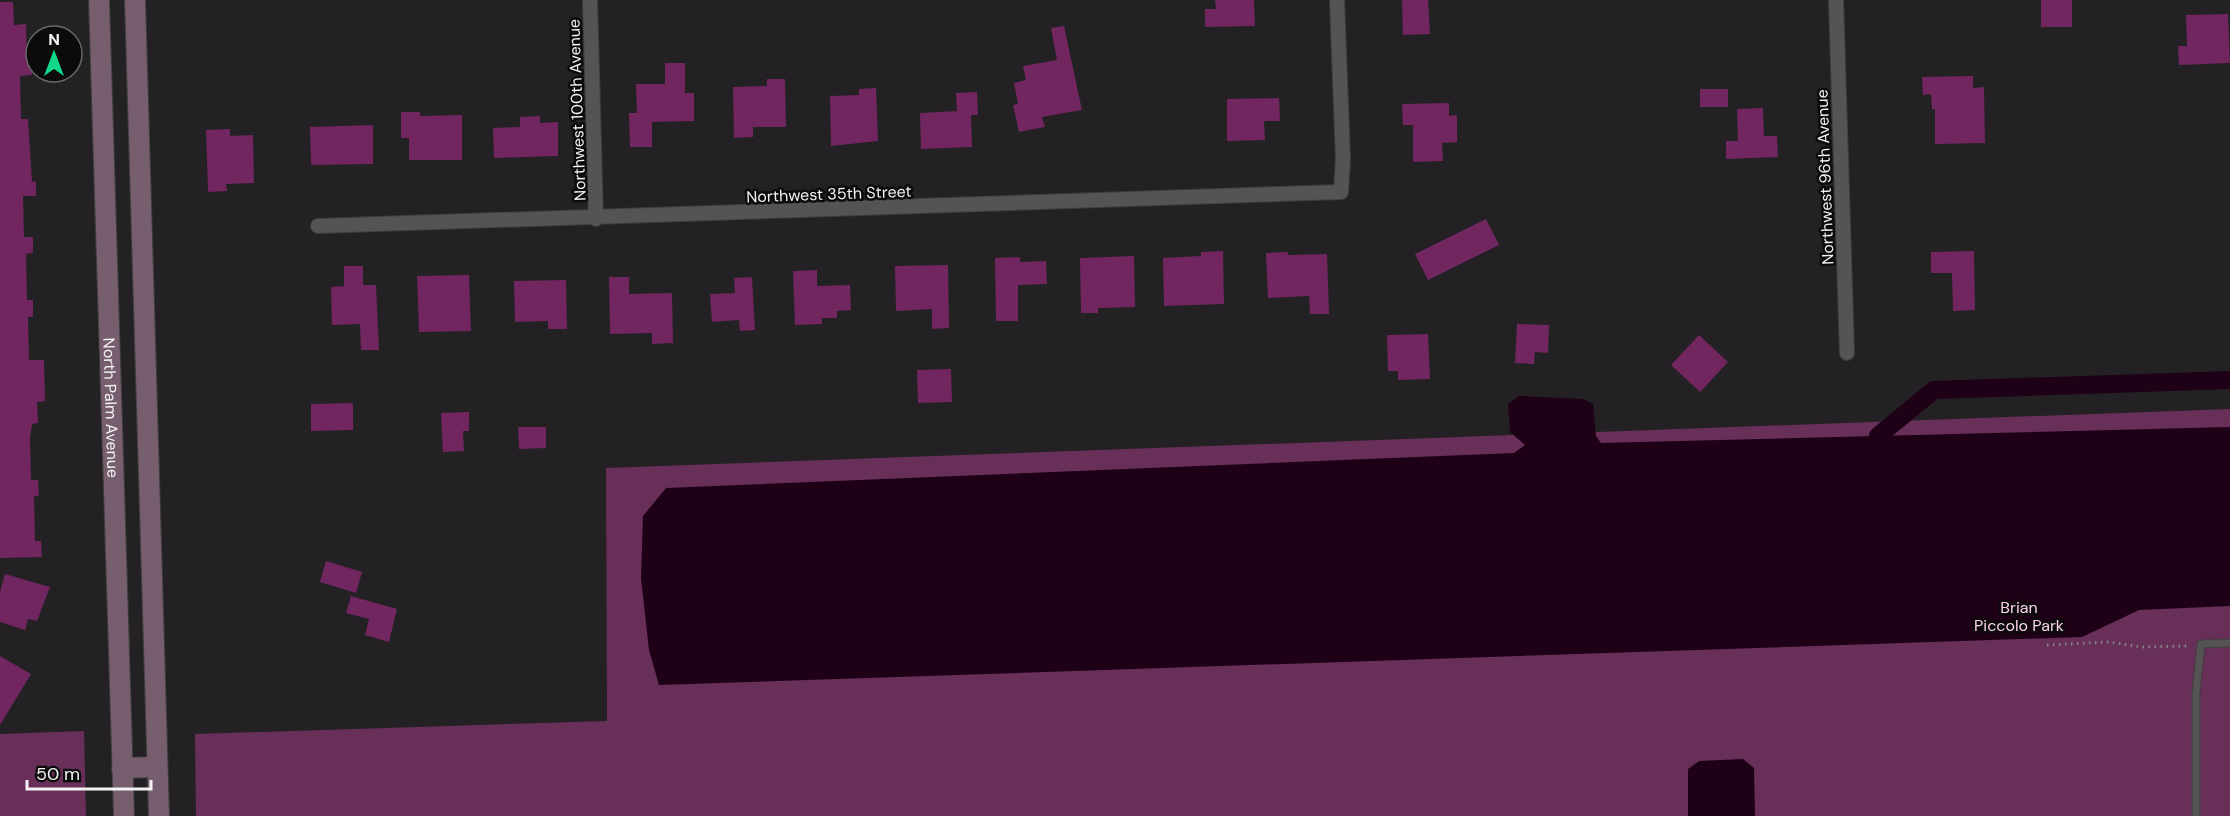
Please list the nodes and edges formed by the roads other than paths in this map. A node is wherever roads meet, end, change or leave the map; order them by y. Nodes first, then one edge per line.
1 (99, 0) edge
2 (135, 0) edge
3 (590, 0) edge
4 (1337, 0) edge
5 (1836, 0) edge
6 (596, 219) junction
7 (318, 226) dead end
8 (1847, 353) dead end
9 (2230, 642) edge
10 (157, 767) junction
11 (122, 768) junction
12 (124, 816) edge
13 (159, 816) edge
14 (2196, 816) edge

1 - 11 main road, North Palm Avenue
2 - 10 main road
3 - 6 street, Northwest 100th Avenue
4 - 6 street, Northwest 35th Street
5 - 8 street, Northwest 96th Avenue
6 - 7 street, Northwest 35th Street
9 - 14 lane
10 - 11 main road
10 - 13 main road
11 - 12 main road, North Palm Avenue

